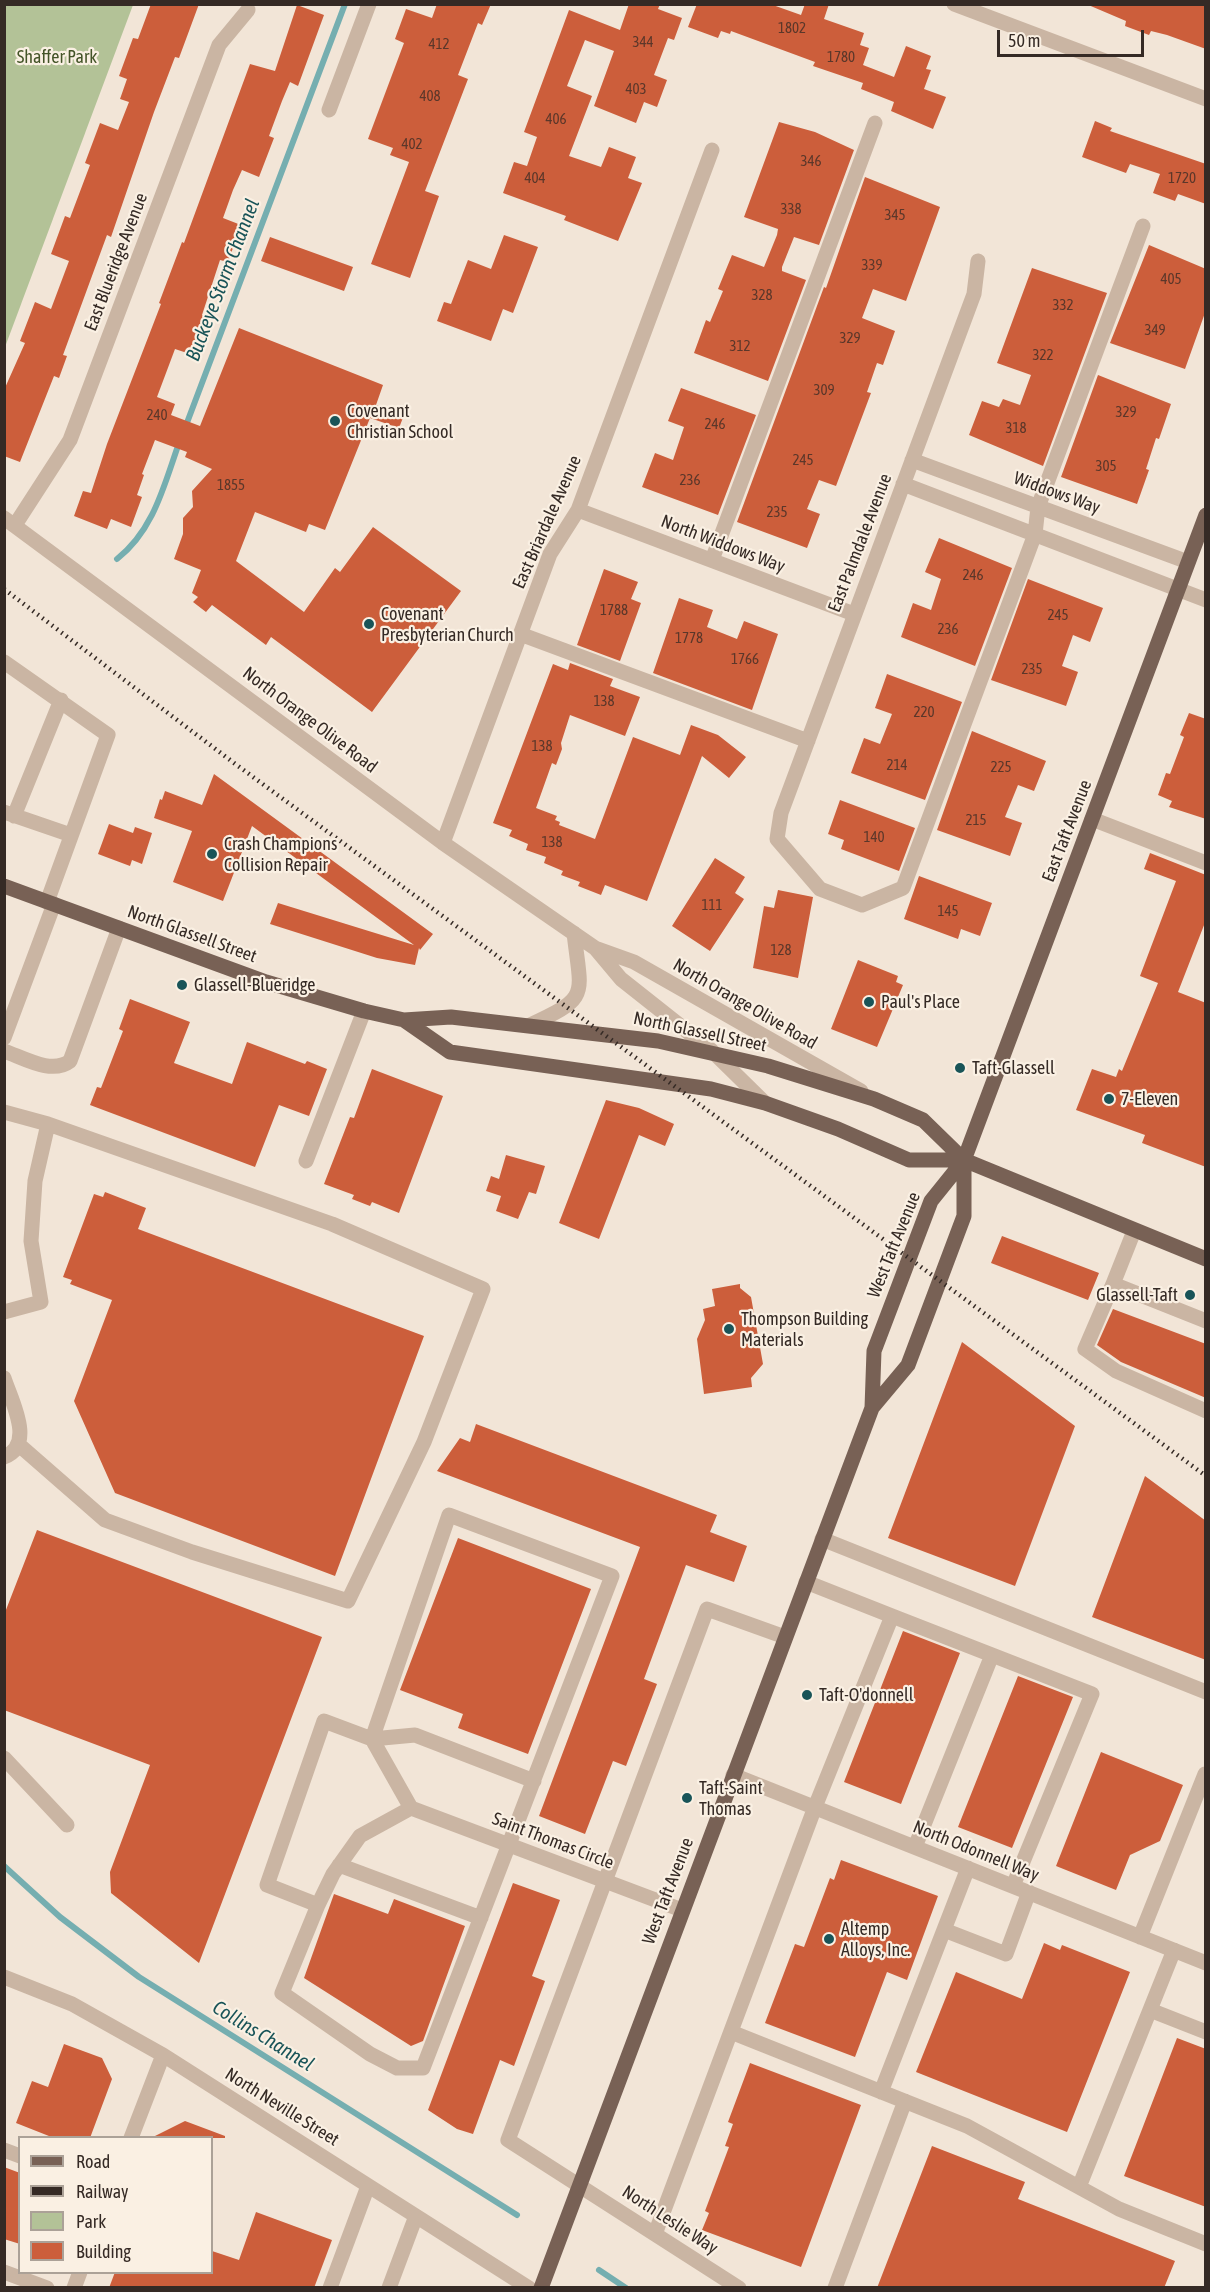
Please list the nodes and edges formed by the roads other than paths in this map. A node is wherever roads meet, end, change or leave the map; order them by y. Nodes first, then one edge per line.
1 (369, 4) edge
2 (954, 4) edge
3 (248, 10) dead end
4 (1206, 99) edge
5 (329, 110) dead end
6 (875, 123) dead end
7 (712, 150) dead end
8 (1143, 226) dead end
9 (978, 261) dead end
10 (912, 460) junction
11 (903, 484) junction
12 (1038, 507) junction
13 (578, 510) junction
14 (1206, 515) edge
15 (10, 522) edge
16 (1035, 534) junction
17 (712, 560) junction
18 (1188, 562) junction
19 (1178, 589) junction
20 (1206, 600) edge
21 (854, 614) junction
22 (520, 634) junction
23 (6, 667) edge
24 (61, 700) junction
25 (808, 741) junction
26 (9, 814) edge
27 (1092, 819) junction
28 (72, 835) junction
29 (443, 843) junction
30 (1206, 863) edge
31 (4, 886) edge
32 (50, 903) junction
33 (118, 928) junction
34 (574, 933) junction
35 (595, 948) junction
36 (364, 1011) junction
37 (404, 1020) junction
38 (530, 1025) junction
39 (4, 1038) edge
40 (4, 1051) edge
41 (712, 1051) junction
42 (874, 1099) junction
43 (765, 1103) junction
44 (4, 1112) edge
45 (48, 1124) junction
46 (964, 1160) junction
47 (306, 1161) dead end
48 (1134, 1231) junction
49 (1206, 1259) edge
50 (1113, 1284) junction
51 (4, 1312) edge
52 (1206, 1321) edge
53 (4, 1378) edge
54 (872, 1408) junction
55 (1206, 1411) edge
56 (18, 1444) junction
57 (4, 1456) edge
58 (822, 1539) junction
59 (806, 1582) junction
60 (892, 1616) junction
61 (785, 1637) junction
62 (992, 1655) junction
63 (1206, 1692) edge
64 (372, 1739) junction
65 (4, 1758) edge
66 (733, 1774) junction
67 (1205, 1774) edge
68 (534, 1781) junction
69 (815, 1807) junction
70 (411, 1808) junction
71 (67, 1825) dead end
72 (508, 1845) junction
73 (915, 1847) junction
74 (339, 1865) junction
75 (968, 1868) junction
76 (607, 1882) junction
77 (1013, 1886) junction
78 (1029, 1893) junction
79 (318, 1905) junction
80 (682, 1910) junction
81 (481, 1918) junction
82 (944, 1930) junction
83 (1140, 1937) junction
84 (1174, 1950) junction
85 (1206, 1962) edge
86 (4, 1977) edge
87 (1150, 2010) junction
88 (731, 2032) junction
89 (1206, 2032) edge
90 (163, 2055) junction
91 (881, 2092) junction
92 (905, 2101) junction
93 (132, 2136) edge
94 (579, 2185) junction
95 (368, 2186) junction
96 (1079, 2187) junction
97 (416, 2216) junction
98 (655, 2234) junction
99 (1206, 2244) edge
100 (4, 2272) edge
101 (47, 2288) edge
102 (330, 2288) edge
103 (389, 2288) edge
104 (529, 2288) edge
105 (541, 2288) edge
106 (739, 2288) edge
107 (835, 2288) edge

1 - 5 street
2 - 4 street
3 - 15 street, East Blueridge Avenue
6 - 17 street
7 - 13 street, East Briardale Avenue
8 - 12 street
9 - 10 street, East Palmdale Avenue
10 - 11 street, East Palmdale Avenue
10 - 12 street, Widdows Way
11 - 16 street
11 - 21 street, East Palmdale Avenue
12 - 16 street
12 - 18 street, Widdows Way
13 - 17 street, North Widdows Way
13 - 22 street, East Briardale Avenue
14 - 18 main road, East Taft Avenue
15 - 29 street, North Orange Olive Road
16 - 19 street
16 - 25 street, East Palmdale Avenue
17 - 21 street, North Widdows Way
18 - 19 main road, East Taft Avenue
19 - 20 street
19 - 27 main road, East Taft Avenue
21 - 25 street, East Palmdale Avenue
22 - 25 street
22 - 29 street, East Briardale Avenue
23 - 24 street
24 - 26 street
24 - 28 street
26 - 28 street
27 - 30 street
27 - 46 main road, East Taft Avenue
28 - 32 street
29 - 34 street, North Orange Olive Road
31 - 32 main road, North Glassell Street
32 - 33 main road, North Glassell Street
32 - 39 street
33 - 36 main road, North Glassell Street
33 - 40 street
34 - 35 street, North Orange Olive Road
34 - 38 street
35 - 41 street, North Orange Olive Road
35 - 42 street, North Orange Olive Road
36 - 37 main road, North Glassell Street
36 - 47 street
37 - 38 main road, North Glassell Street
37 - 43 main road, North Glassell Street
38 - 41 main road, North Glassell Street
41 - 42 main road, North Glassell Street
41 - 43 street, North Orange Olive Road
42 - 46 main road, North Glassell Street
43 - 46 main road, North Glassell Street
44 - 45 street
45 - 51 street
45 - 56 street
46 - 48 main road, North Glassell Street
46 - 54 main road, West Taft Avenue
46 - 54 main road, West Taft Avenue
48 - 49 main road, North Glassell Street
48 - 50 street
50 - 52 street
50 - 55 street
53 - 56 street
54 - 58 main road, West Taft Avenue
56 - 57 street
58 - 59 main road, West Taft Avenue
58 - 63 street
59 - 60 street
59 - 61 main road, West Taft Avenue
60 - 62 street
60 - 69 street
61 - 66 main road, West Taft Avenue
61 - 76 street
62 - 73 street
62 - 77 street
64 - 68 street
64 - 68 street
64 - 70 street
64 - 79 street
65 - 71 street
66 - 69 street, North Odonnell Way
66 - 80 main road, West Taft Avenue
67 - 83 street
68 - 72 street
69 - 73 street, North Odonnell Way
69 - 88 street
70 - 72 street, Saint Thomas Circle
70 - 74 street
72 - 76 street, Saint Thomas Circle
72 - 81 street
73 - 75 street, North Odonnell Way
74 - 79 street
74 - 81 street
75 - 77 street, North Odonnell Way
75 - 82 street
76 - 80 street, Saint Thomas Circle
76 - 94 street, North Leslie Way
77 - 78 street, North Odonnell Way
78 - 82 street
78 - 83 street, North Odonnell Way
79 - 81 street
80 - 94 main road, West Taft Avenue
82 - 91 street
83 - 84 street, North Odonnell Way
84 - 85 street, North Odonnell Way
84 - 87 street
86 - 90 street, North Neville Street
87 - 89 street
87 - 96 street
88 - 91 street
88 - 98 street
90 - 93 street
90 - 95 street, North Neville Street
91 - 92 street
92 - 96 street
92 - 107 street
94 - 98 street, North Leslie Way
94 - 105 main road, West Taft Avenue
95 - 97 street, North Neville Street
95 - 102 street
96 - 99 street
97 - 103 street
97 - 104 street, North Neville Street
98 - 106 street, North Leslie Way
100 - 101 street

